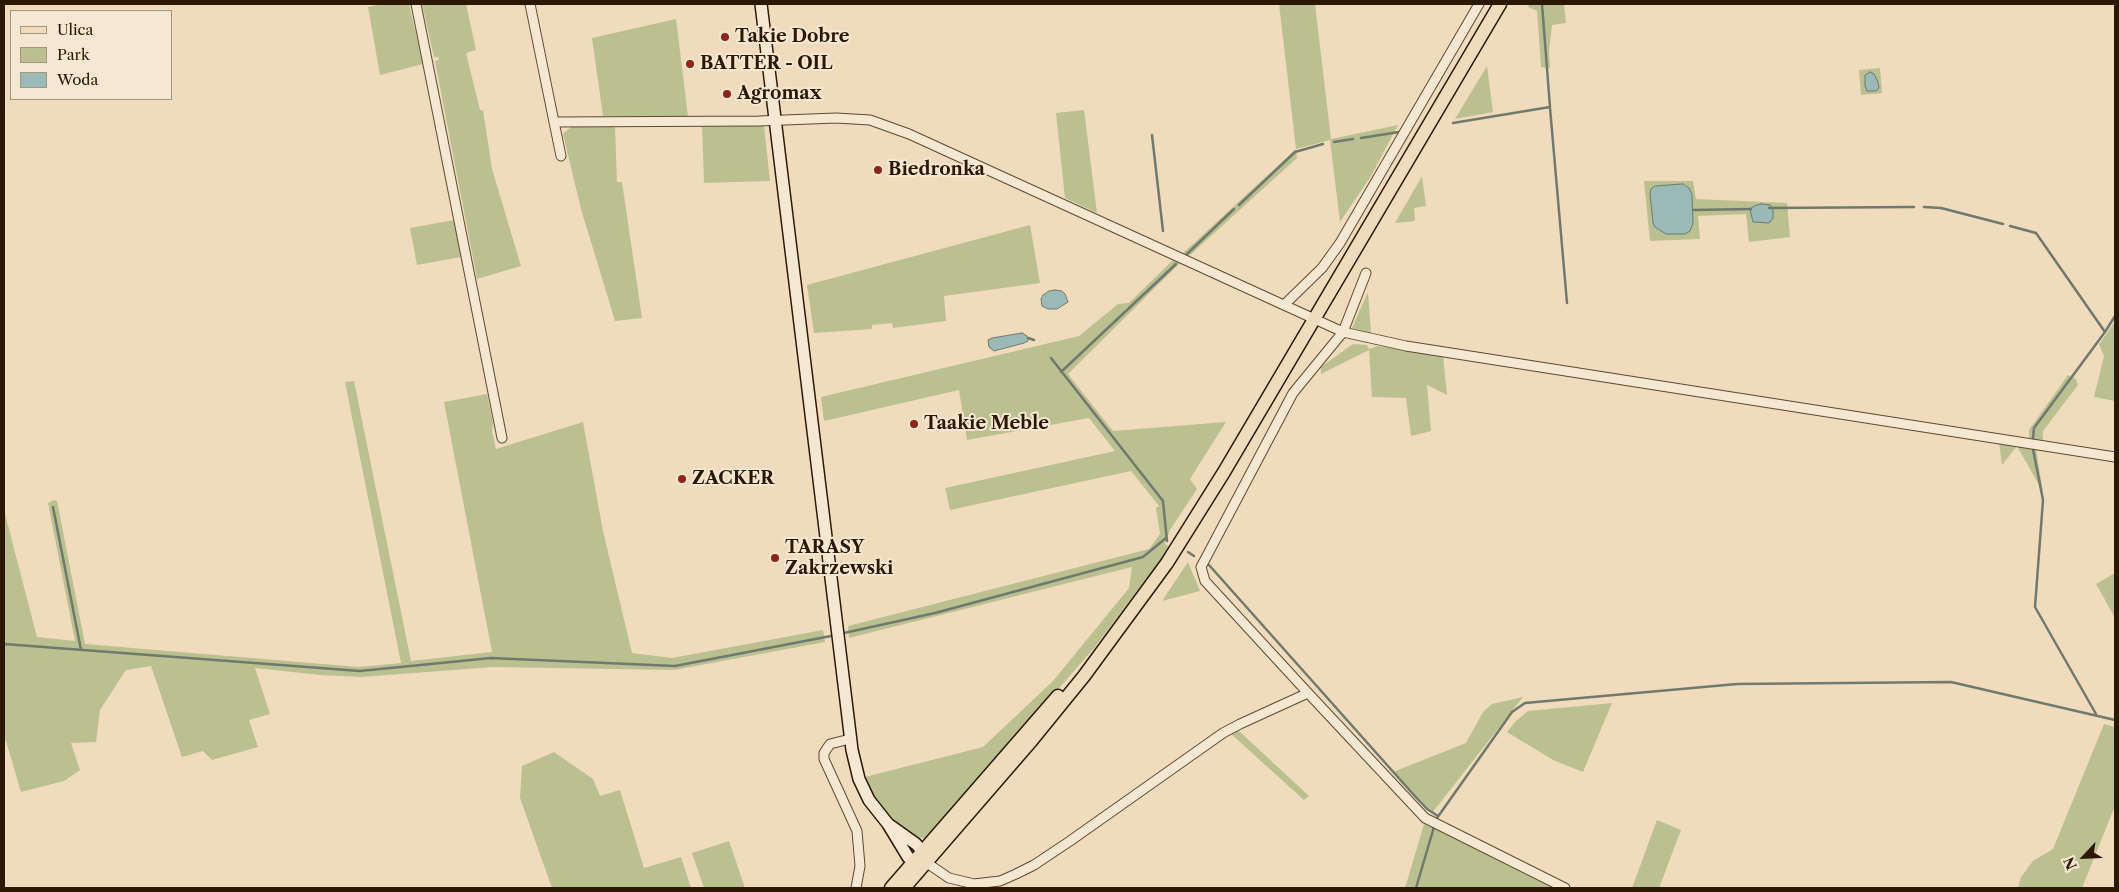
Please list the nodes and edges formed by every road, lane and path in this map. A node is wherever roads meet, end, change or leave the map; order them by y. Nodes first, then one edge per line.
1 (416, 4) edge
2 (530, 4) edge
3 (761, 4) edge
4 (1479, 4) edge
5 (1500, 4) edge
6 (775, 120) junction
7 (554, 122) junction
8 (562, 156) dead end
9 (1366, 273) dead end
10 (1284, 305) junction
11 (1314, 320) junction
12 (1343, 332) junction
13 (502, 438) dead end
14 (2115, 457) edge
15 (1308, 694) junction
16 (850, 739) junction
17 (921, 859) junction
18 (856, 888) edge
19 (891, 888) edge
20 (904, 888) edge
21 (1565, 888) edge

1 - 13 street
2 - 7 street
3 - 6 street
4 - 10 street
5 - 11 main road
6 - 7 street
6 - 10 street
6 - 16 street
7 - 8 street
9 - 12 street
10 - 11 street
11 - 12 street
11 - 17 main road
12 - 14 street
12 - 15 street
15 - 17 street
15 - 21 street
16 - 17 street
16 - 18 street
17 - 19 main road
17 - 20 main road

